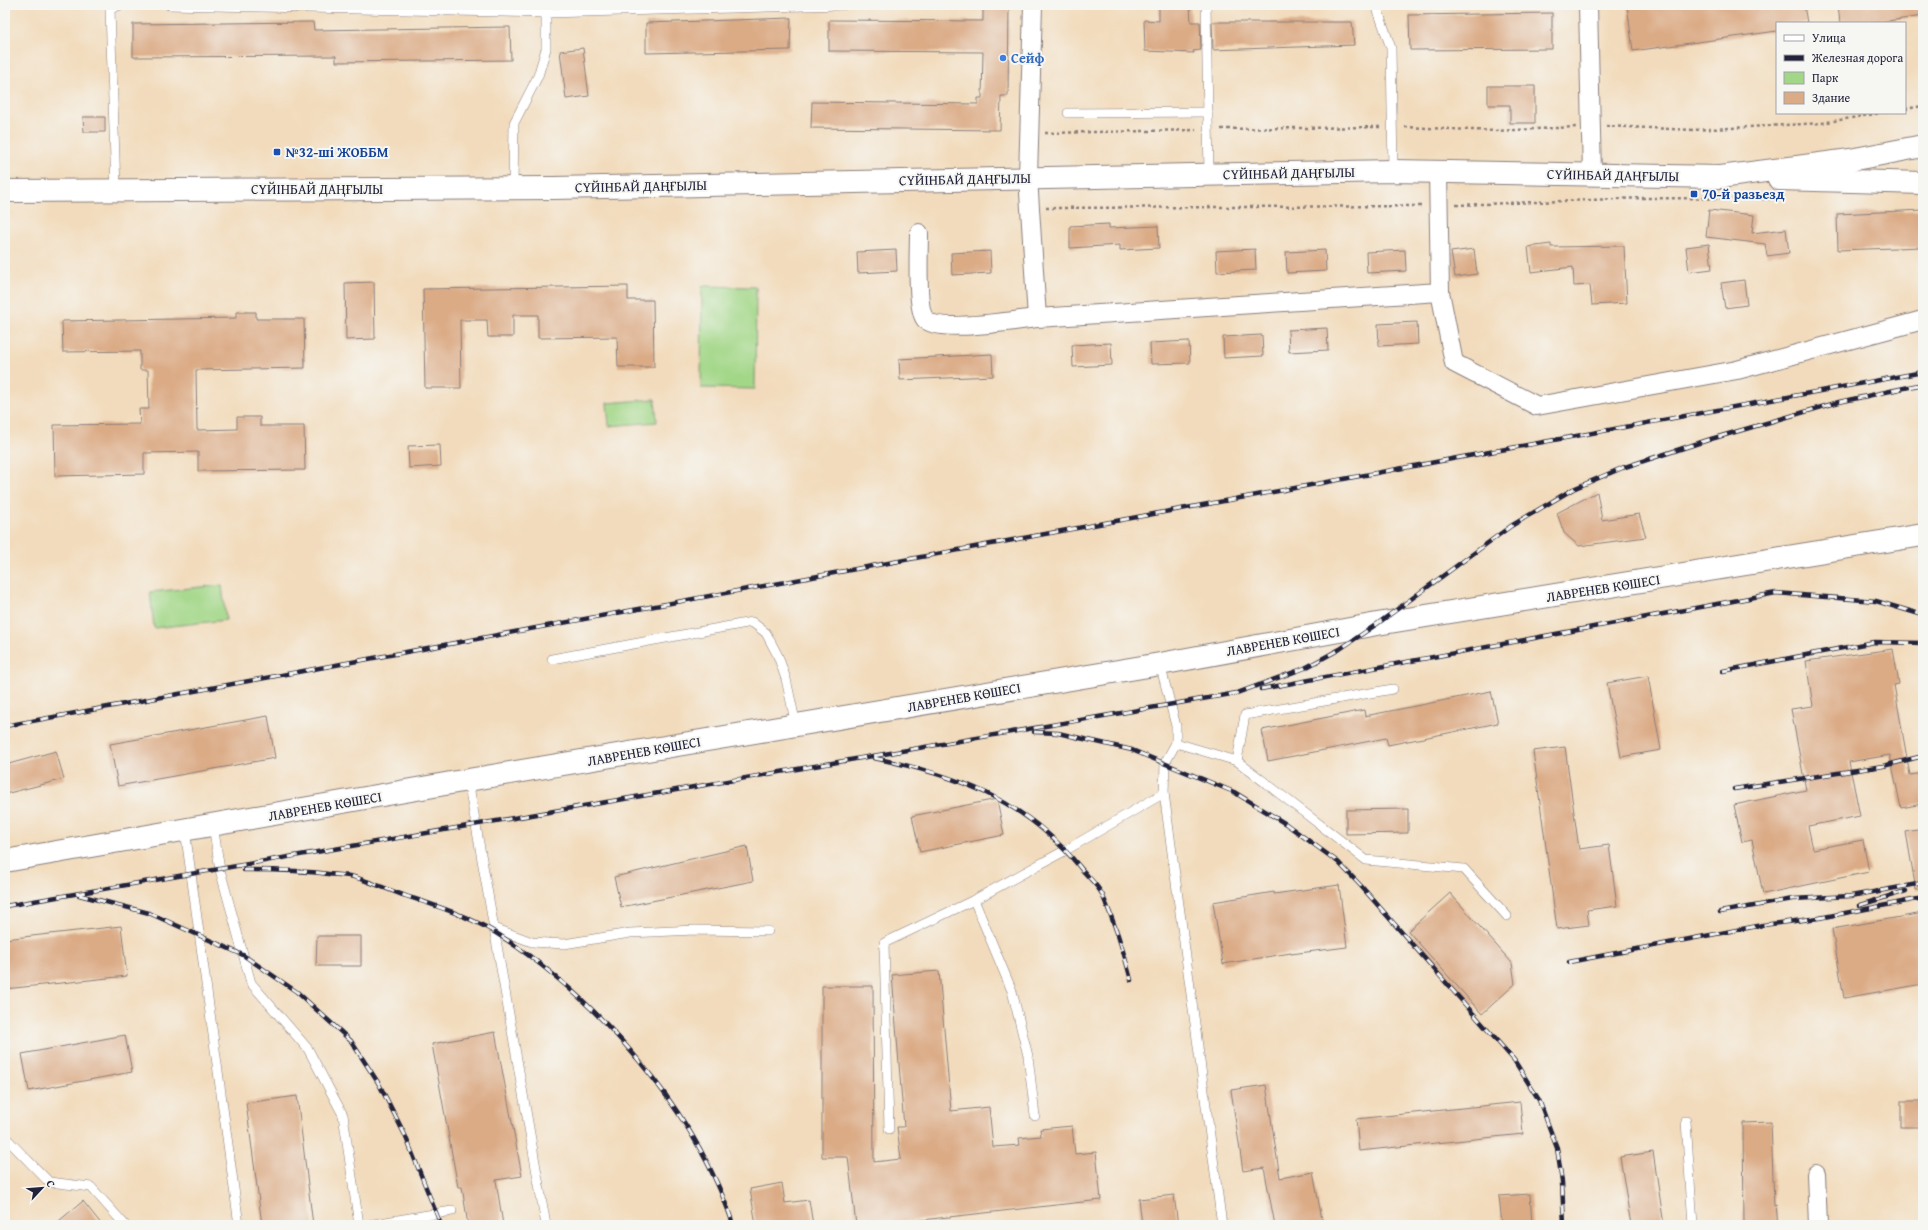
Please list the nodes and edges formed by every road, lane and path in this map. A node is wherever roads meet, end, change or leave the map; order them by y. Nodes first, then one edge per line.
1 (120, 5) edge
2 (169, 5) edge
3 (843, 5) edge
4 (1033, 5) edge
5 (1206, 5) edge
6 (1376, 5) edge
7 (1588, 5) edge
8 (192, 6) edge
9 (546, 9) edge
10 (1923, 106) edge
11 (1906, 109) edge
12 (1208, 112) junction
13 (1068, 113) dead end
14 (1875, 114) edge
15 (1392, 126) junction
16 (1590, 126) junction
17 (1208, 130) junction
18 (1030, 133) junction
19 (1923, 146) edge
20 (1393, 171) junction
21 (1438, 171) junction
22 (1209, 174) junction
23 (1592, 175) junction
24 (1028, 177) junction
25 (1720, 177) junction
26 (1923, 183) edge
27 (513, 188) junction
28 (116, 190) junction
29 (5, 191) edge
30 (1782, 199) dead end
31 (1438, 206) junction
32 (1030, 208) junction
33 (920, 233) dead end
34 (1440, 292) junction
35 (1037, 318) junction
36 (1923, 320) edge
37 (1923, 535) edge
38 (552, 659) dead end
39 (1160, 664) junction
40 (1393, 689) dead end
41 (796, 725) junction
42 (1176, 743) junction
43 (1237, 761) junction
44 (468, 780) junction
45 (1164, 793) junction
46 (213, 825) junction
47 (185, 830) junction
48 (5, 861) edge
49 (974, 900) junction
50 (1507, 916) dead end
51 (494, 928) junction
52 (768, 931) dead end
53 (1035, 1116) dead end
54 (1686, 1120) dead end
55 (889, 1129) dead end
56 (5, 1137) edge
57 (1816, 1174) dead end
58 (452, 1211) dead end
59 (125, 1225) edge
60 (239, 1225) edge
61 (359, 1225) edge
62 (368, 1225) edge
63 (546, 1225) edge
64 (1222, 1225) edge
65 (1693, 1225) edge
66 (1818, 1225) edge

1 - 28 lane
2 - 8 lane
3 - 9 lane
4 - 18 street
5 - 12 lane
6 - 15 lane
7 - 16 street
8 - 9 lane
9 - 27 lane
10 - 11 path
12 - 13 lane
12 - 17 lane
14 - 16 path
15 - 16 path
15 - 17 path
15 - 20 lane
16 - 23 street
17 - 18 path
17 - 22 lane
18 - 24 street
19 - 25 main road, СҮЙІНБАЙ ДАҢҒЫЛЫ
20 - 21 main road, СҮЙІНБАЙ ДАҢҒЫЛЫ
20 - 22 main road, СҮЙІНБАЙ ДАҢҒЫЛЫ
21 - 23 main road, СҮЙІНБАЙ ДАҢҒЫЛЫ
21 - 31 street
22 - 24 main road, СҮЙІНБАЙ ДАҢҒЫЛЫ
23 - 25 main road, СҮЙІНБАЙ ДАҢҒЫЛЫ
24 - 27 main road, СҮЙІНБАЙ ДАҢҒЫЛЫ
24 - 32 street
25 - 26 main road
27 - 28 main road, СҮЙІНБАЙ ДАҢҒЫЛЫ
28 - 29 main road, СҮЙІНБАЙ ДАҢҒЫЛЫ
30 - 31 path
31 - 32 path
31 - 34 street
32 - 35 street
33 - 35 street
34 - 35 street
34 - 36 street
37 - 39 main road, ЛАВРЕНЕВ КӨШЕСІ
38 - 41 lane
39 - 41 main road, ЛАВРЕНЕВ КӨШЕСІ
39 - 42 lane
40 - 43 lane
41 - 44 main road, ЛАВРЕНЕВ КӨШЕСІ
42 - 43 lane
42 - 45 lane
43 - 50 lane
44 - 46 main road, ЛАВРЕНЕВ КӨШЕСІ
44 - 51 lane
45 - 49 lane
45 - 64 lane
46 - 47 main road, ЛАВРЕНЕВ КӨШЕСІ
46 - 61 lane
47 - 48 main road, ЛАВРЕНЕВ КӨШЕСІ
47 - 60 lane
49 - 53 lane
49 - 55 lane
51 - 52 lane
51 - 63 lane
54 - 65 lane
56 - 59 lane
57 - 66 street
58 - 62 lane

